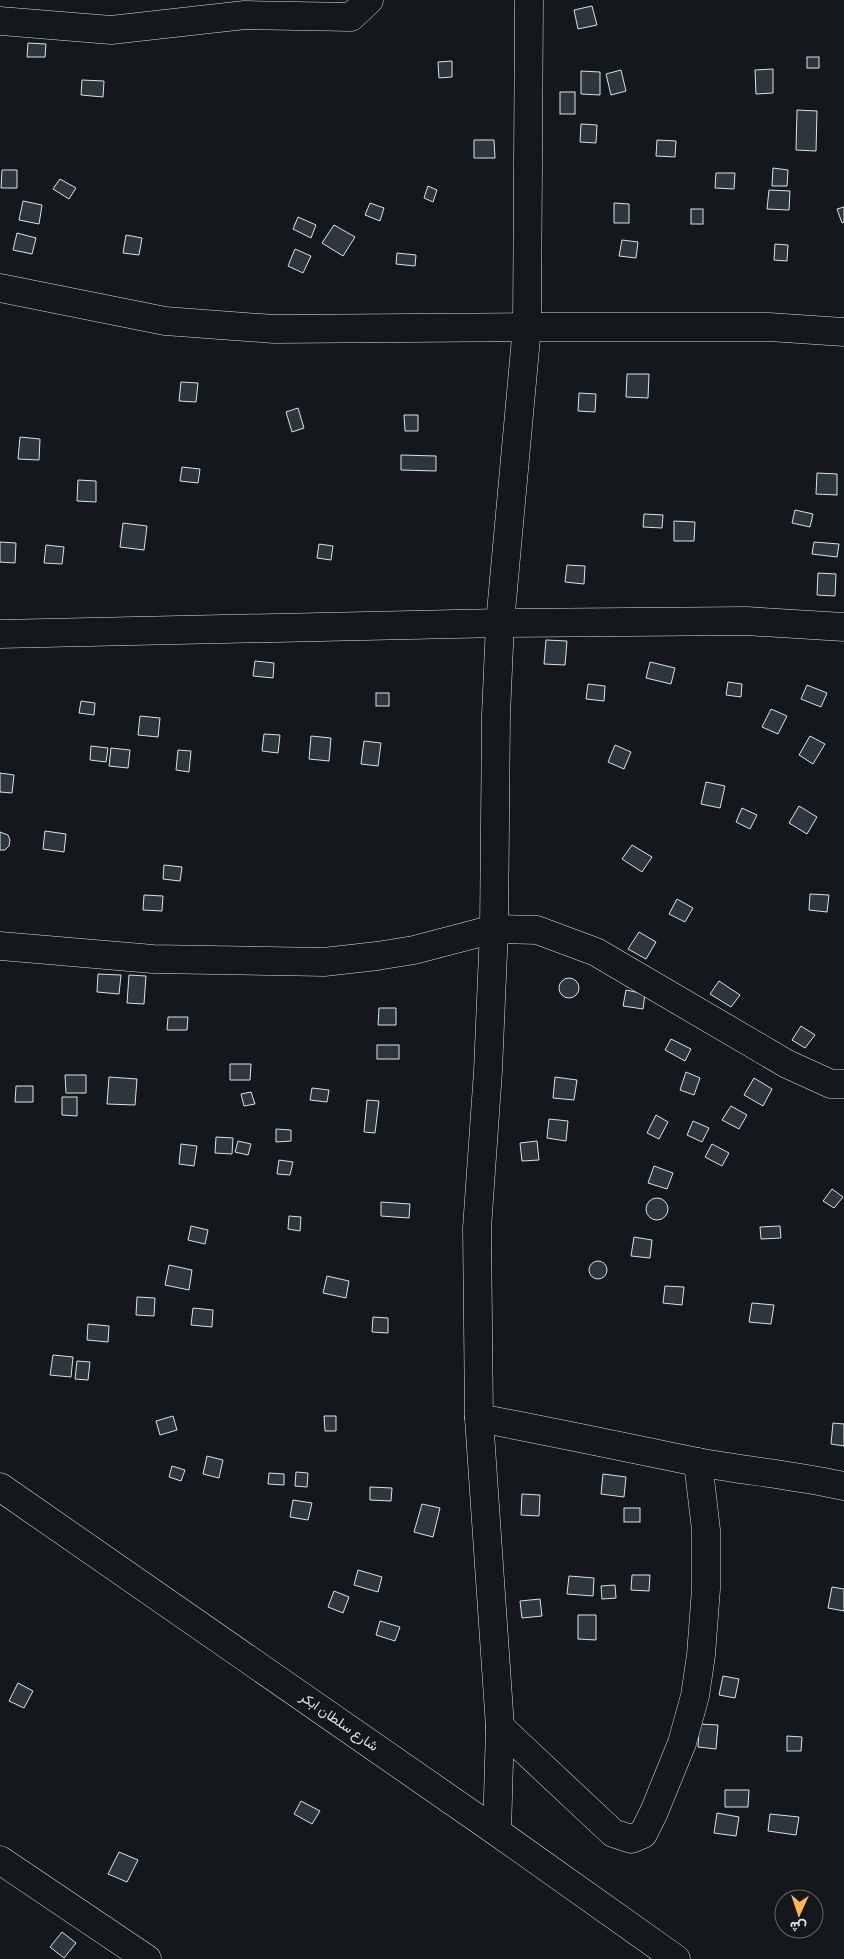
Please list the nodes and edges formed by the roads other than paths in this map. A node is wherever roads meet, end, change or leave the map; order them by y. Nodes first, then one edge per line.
1 (369, 0) edge
2 (529, 0) edge
3 (0, 21) edge
4 (0, 288) edge
5 (527, 327) junction
6 (844, 332) edge
7 (500, 623) junction
8 (844, 627) edge
9 (0, 634) edge
10 (494, 929) junction
11 (0, 946) edge
12 (844, 1084) edge
13 (479, 1418) junction
14 (698, 1462) junction
15 (844, 1486) edge
16 (0, 1488) edge
17 (500, 1727) junction
18 (497, 1832) junction
19 (0, 1860) edge
20 (147, 1959) edge
21 (676, 1959) edge

1 - 3 main road
2 - 5 main road
4 - 5 main road
5 - 6 main road
5 - 7 main road
7 - 8 main road
7 - 9 main road
7 - 10 main road
10 - 11 main road
10 - 12 main road
10 - 13 main road
13 - 14 main road
13 - 17 main road
14 - 15 main road
14 - 17 main road
16 - 18 main road, شارع سلطان ابكر
17 - 18 main road
18 - 21 main road, شارع سلطان ابكر
19 - 20 main road

